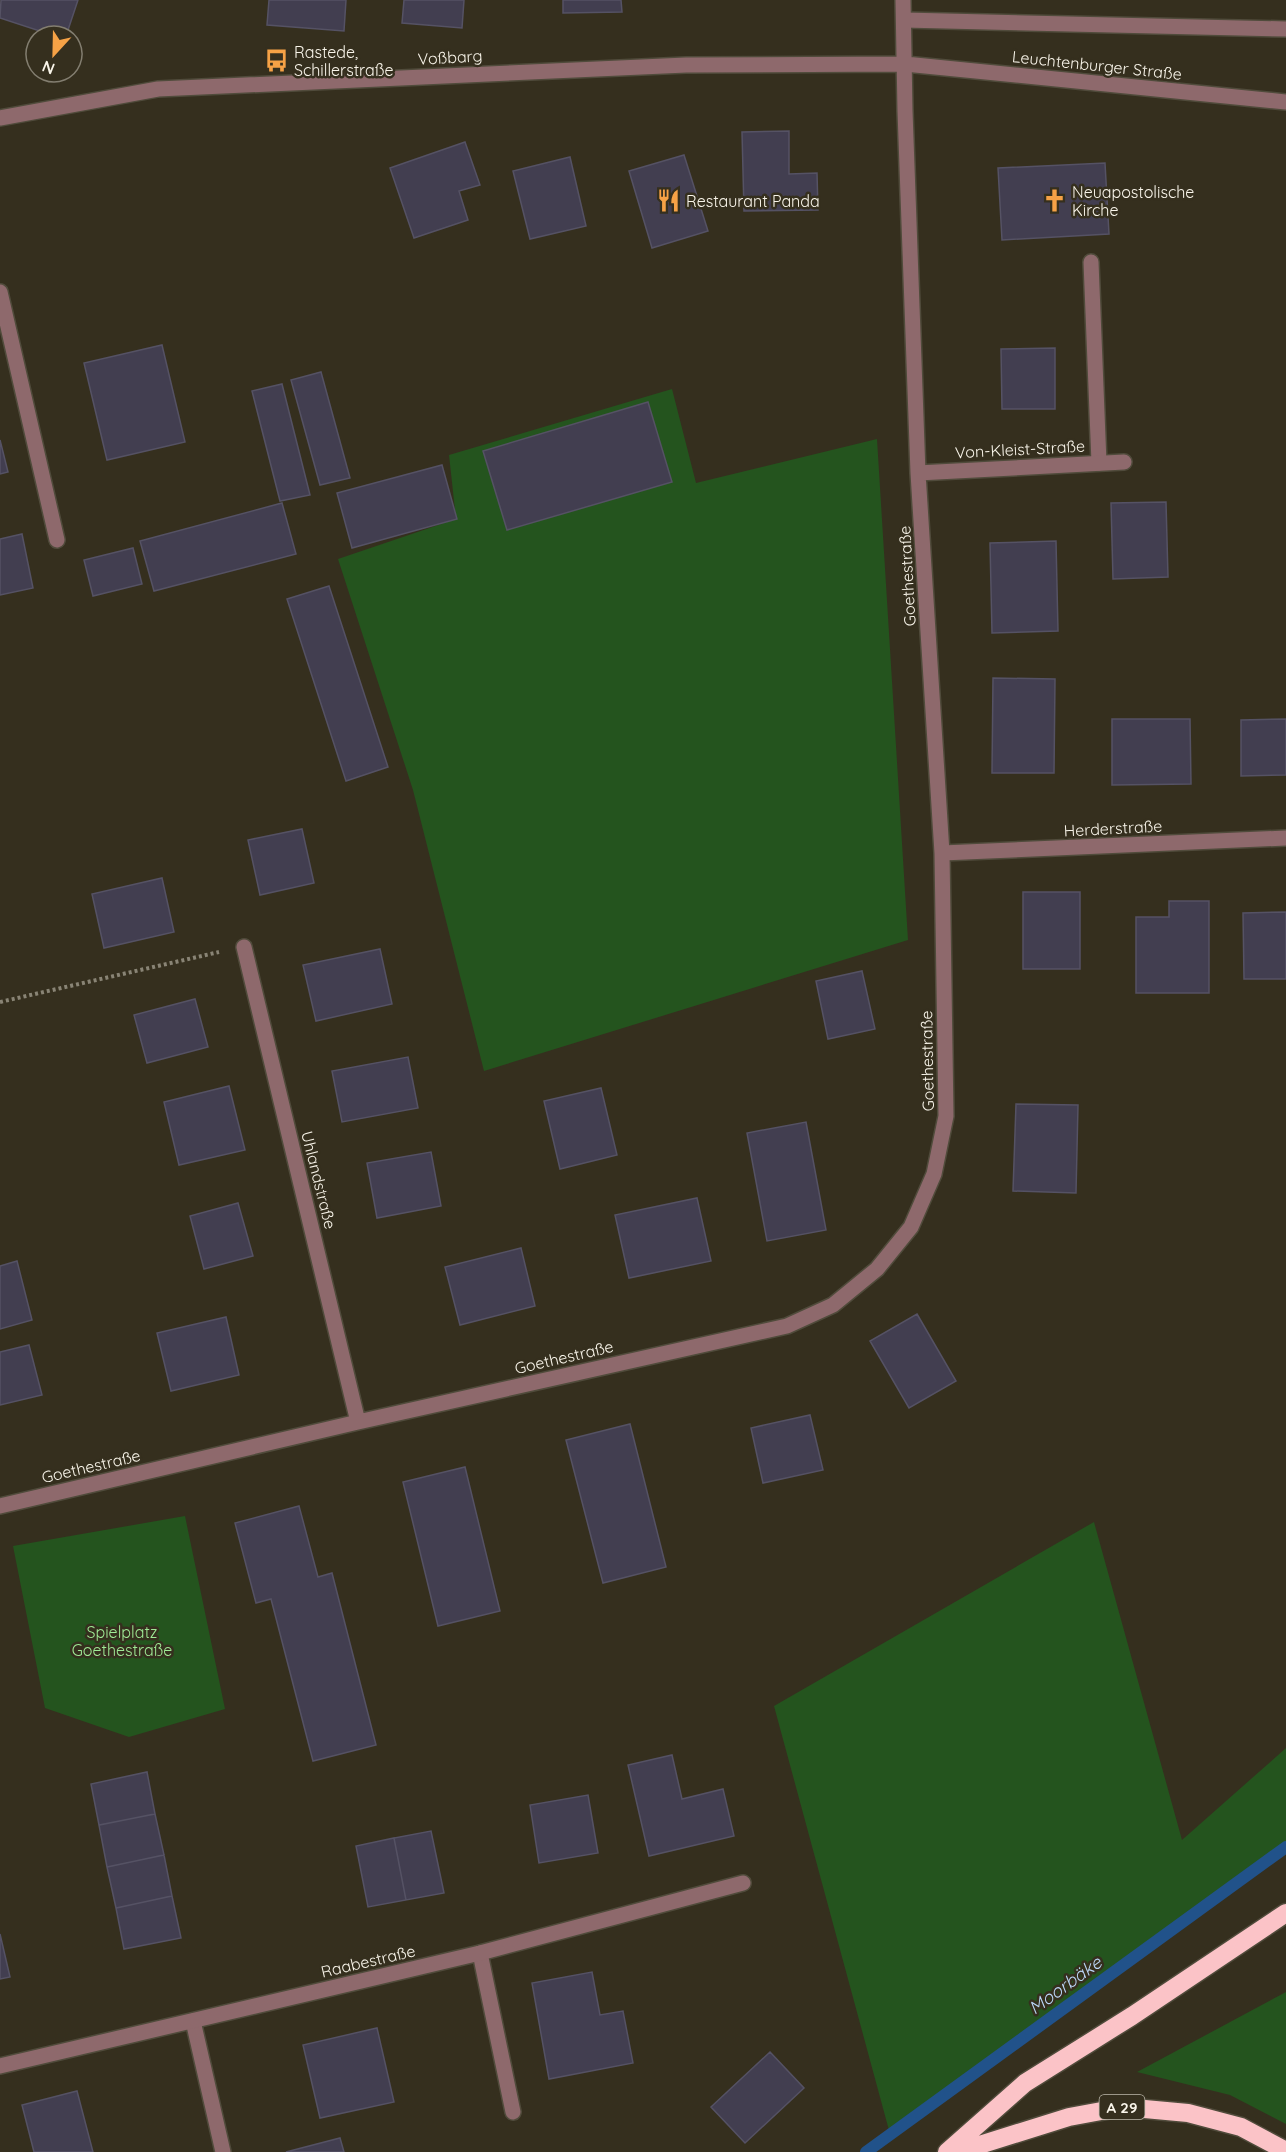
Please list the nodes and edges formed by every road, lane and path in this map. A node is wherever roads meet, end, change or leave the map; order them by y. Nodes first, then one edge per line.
1 (903, 0) edge
2 (904, 20) junction
3 (1286, 29) edge
4 (905, 64) junction
5 (1286, 102) edge
6 (0, 118) edge
7 (1091, 262) dead end
8 (0, 292) edge
9 (1124, 462) dead end
10 (1099, 463) junction
11 (918, 473) junction
12 (57, 540) dead end
13 (1286, 838) edge
14 (942, 853) junction
15 (244, 947) joint
16 (0, 1002) edge
17 (358, 1422) junction
18 (0, 1506) edge
19 (743, 1883) dead end
20 (1286, 1913) edge
21 (480, 1953) junction
22 (193, 2020) junction
23 (0, 2066) edge
24 (513, 2112) dead end
25 (1286, 2151) edge
26 (223, 2152) edge
27 (947, 2152) edge
28 (957, 2152) edge

1 - 2 street, Goethestraße
2 - 3 street
2 - 4 street, Goethestraße
4 - 5 street, Leuchtenburger Straße
4 - 6 street, Voßbarg
4 - 11 street, Goethestraße
7 - 10 street
8 - 12 street
9 - 10 street, Von-Kleist-Straße
10 - 11 street, Von-Kleist-Straße
11 - 14 street, Goethestraße
13 - 14 street, Herderstraße
14 - 17 street, Goethestraße
15 - 16 path
15 - 17 street, Uhlandstraße
17 - 18 street, Goethestraße
19 - 21 street, Raabestraße
20 - 27 highway
21 - 22 street, Raabestraße
21 - 24 street
22 - 23 street, Raabestraße
22 - 26 street
25 - 28 highway, A 29

